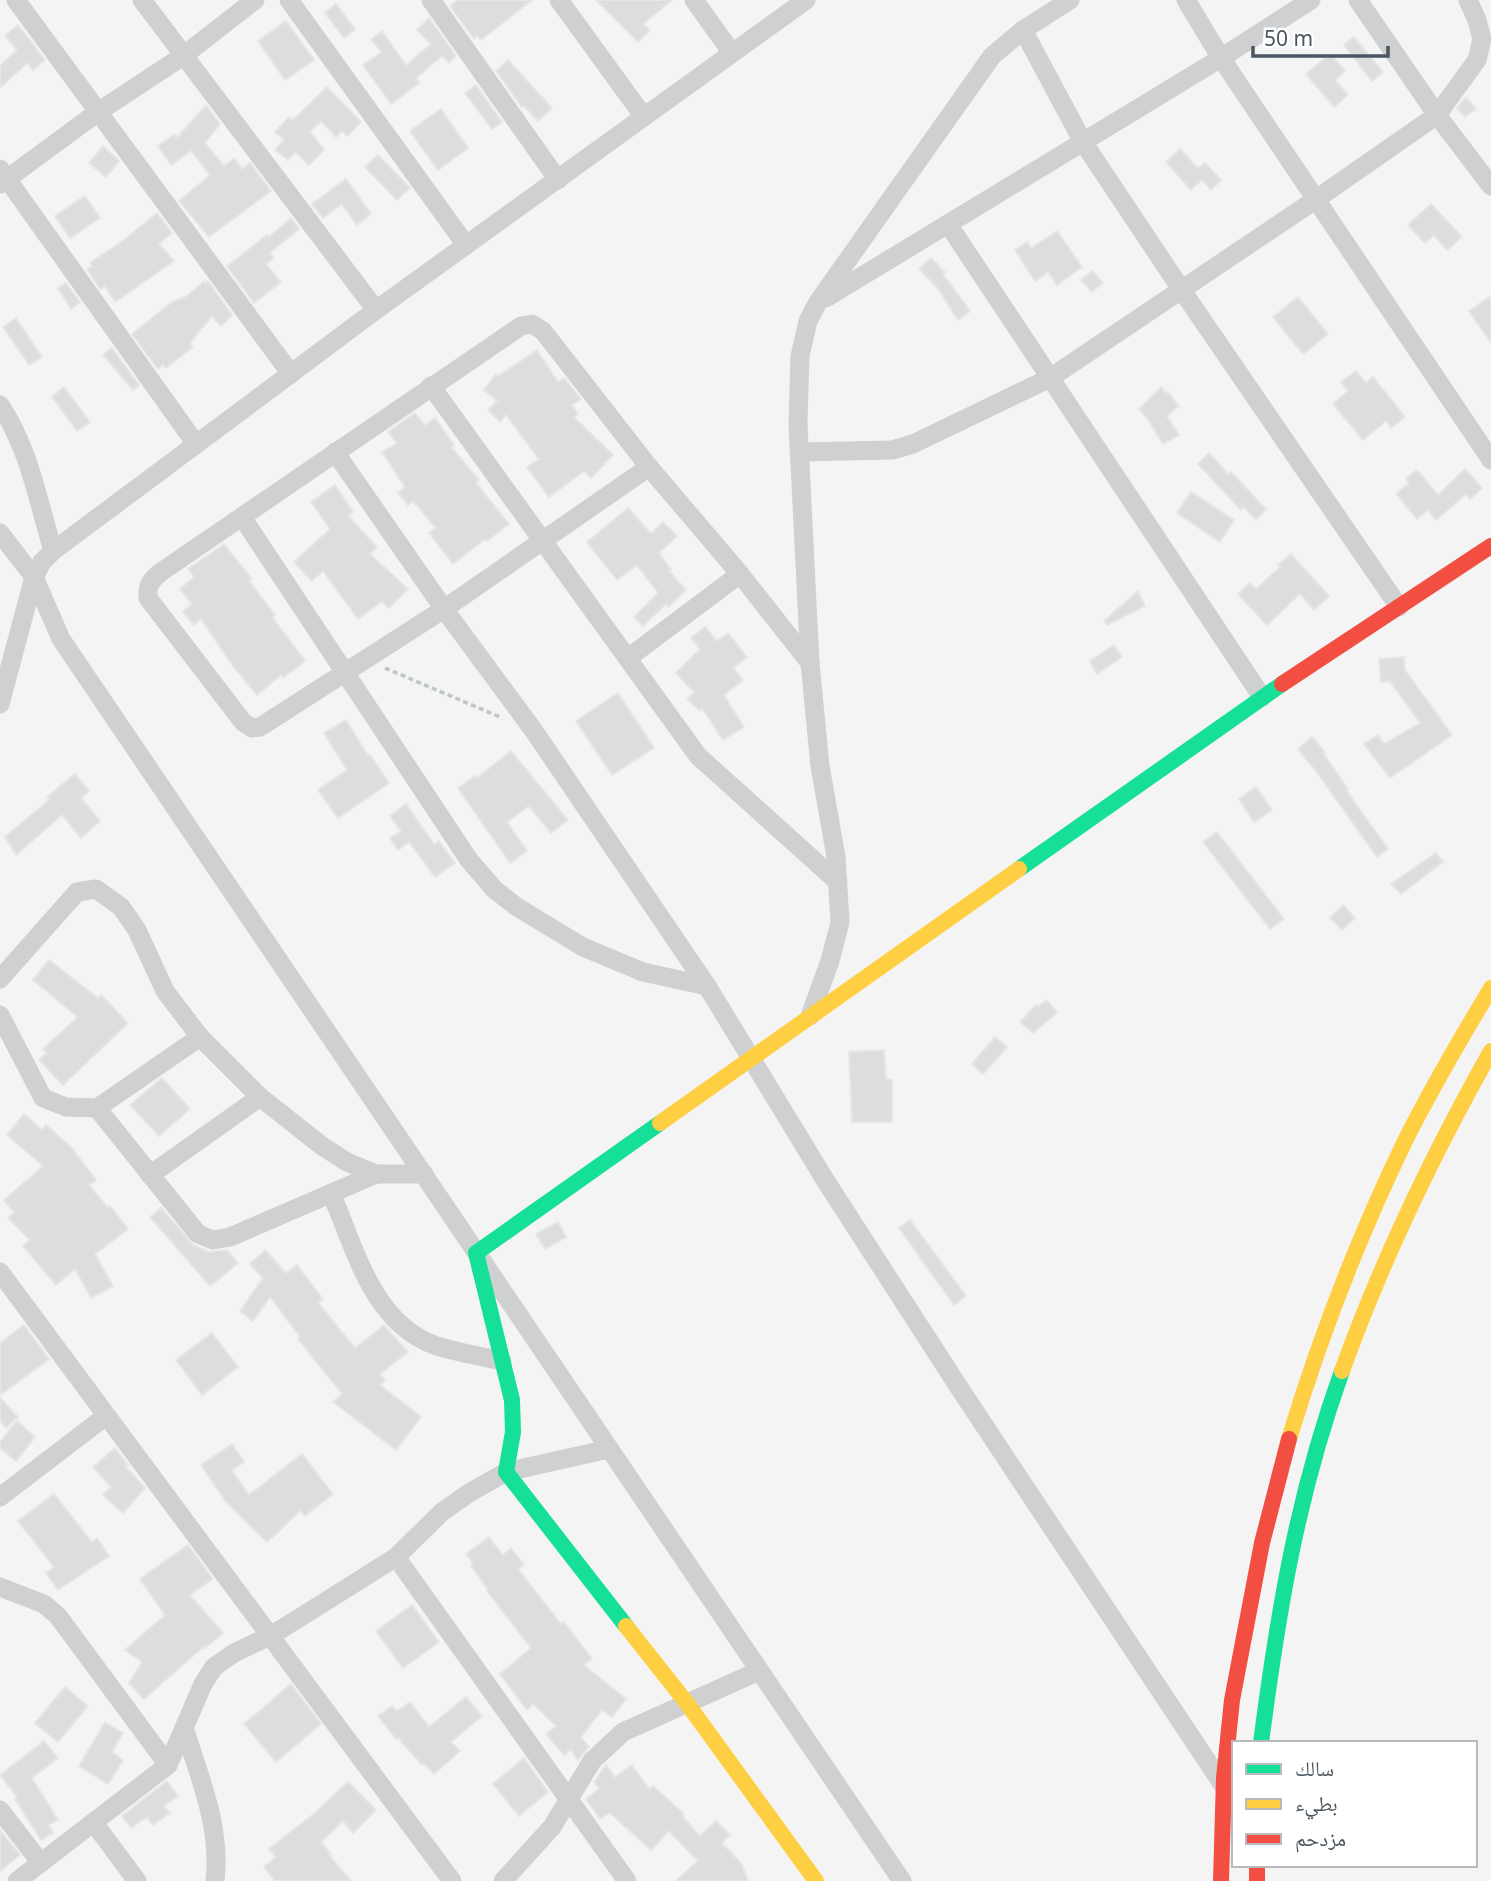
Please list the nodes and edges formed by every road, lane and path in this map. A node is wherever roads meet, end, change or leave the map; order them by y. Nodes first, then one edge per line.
1 (16, 0) edge
2 (142, 0) edge
3 (255, 0) edge
4 (289, 0) edge
5 (431, 0) edge
6 (559, 0) edge
7 (694, 0) edge
8 (806, 0) edge
9 (1070, 0) edge
10 (1186, 0) edge
11 (1311, 0) edge
12 (1359, 0) edge
13 (1468, 0) edge
14 (1023, 30) junction
15 (1486, 38) edge
16 (732, 53) junction
17 (183, 56) junction
18 (1221, 58) junction
19 (98, 112) junction
20 (1437, 115) junction
21 (644, 117) junction
22 (1083, 142) junction
23 (2, 177) edge
24 (558, 180) junction
25 (1491, 186) edge
26 (1315, 200) junction
27 (948, 224) junction
28 (466, 245) junction
29 (1181, 289) junction
30 (818, 302) junction
31 (376, 310) junction
32 (291, 374) junction
33 (1050, 377) junction
34 (431, 386) junction
35 (0, 405) edge
36 (196, 444) junction
37 (335, 452) junction
38 (799, 453) junction
39 (1491, 460) edge
40 (649, 467) junction
41 (242, 517) junction
42 (0, 533) edge
43 (543, 540) junction
44 (1491, 547) edge
45 (53, 551) junction
46 (740, 574) junction
47 (34, 577) junction
48 (1399, 607) junction
49 (444, 609) junction
50 (628, 658) junction
51 (363, 659) junction
52 (810, 663) junction
53 (345, 671) junction
54 (1262, 697) junction
55 (0, 704) edge
56 (534, 731) junction
57 (838, 882) junction
58 (0, 979) edge
59 (707, 986) junction
60 (1491, 988) edge
61 (0, 1015) edge
62 (810, 1016) junction
63 (200, 1038) junction
64 (1491, 1051) edge
65 (751, 1060) junction
66 (260, 1097) junction
67 (97, 1108) junction
68 (376, 1174) junction
69 (424, 1174) junction
70 (150, 1175) junction
71 (331, 1194) junction
72 (476, 1253) junction
73 (0, 1272) edge
74 (1336, 1295) junction
75 (1367, 1304) junction
76 (502, 1361) junction
77 (106, 1416) junction
78 (609, 1449) junction
79 (506, 1472) junction
80 (1, 1495) edge
81 (396, 1557) junction
82 (0, 1587) edge
83 (270, 1636) junction
84 (759, 1671) junction
85 (685, 1703) junction
86 (185, 1731) junction
87 (1261, 1741) edge
88 (168, 1765) junction
89 (1225, 1788) junction
90 (568, 1798) junction
91 (0, 1810) edge
92 (94, 1823) junction
93 (41, 1863) junction
94 (17, 1881) edge
95 (138, 1881) edge
96 (215, 1881) edge
97 (452, 1881) edge
98 (502, 1881) edge
99 (627, 1881) edge
100 (816, 1881) edge
101 (902, 1881) edge
102 (1222, 1881) edge

1 - 19 street
2 - 17 street
3 - 17 street
4 - 28 street
5 - 24 street
6 - 21 street
7 - 16 street
8 - 16 street
9 - 14 street
10 - 18 street
11 - 18 street
12 - 20 street
13 - 15 street
14 - 22 street
14 - 30 street
15 - 20 street
16 - 21 street
17 - 19 street
17 - 31 street
18 - 22 street
18 - 26 street
19 - 23 street
19 - 32 street
20 - 25 street
20 - 26 street
21 - 24 street
22 - 27 street
22 - 29 street
23 - 36 street
24 - 28 street
26 - 29 street
26 - 39 street
27 - 30 street
27 - 33 street
28 - 31 street
29 - 33 street
29 - 48 street
30 - 38 street
31 - 32 street
32 - 36 street
33 - 38 street
33 - 54 street
34 - 37 street
34 - 40 street
34 - 43 street
35 - 45 street
36 - 45 street
37 - 41 street
37 - 49 street
38 - 52 street
40 - 43 street
40 - 46 street
41 - 53 street
41 - 53 street
42 - 47 street
43 - 49 street
43 - 50 street
44 - 48 street
45 - 47 street
46 - 50 street
46 - 52 street
47 - 55 street
47 - 69 street
48 - 54 street
49 - 51 street
49 - 56 street
50 - 57 street
51 - 53 street
51 - 56 path
52 - 57 street
53 - 59 street
54 - 62 street
56 - 59 street
57 - 62 street
58 - 63 street
59 - 65 street
60 - 74 street
61 - 67 street
62 - 65 street
63 - 66 street
63 - 67 street
64 - 75 street
65 - 72 street
65 - 89 street
66 - 68 street
66 - 70 street
67 - 70 street
68 - 69 street
68 - 71 street
69 - 72 street
70 - 71 street
71 - 76 street
72 - 76 street
72 - 78 street
73 - 77 street
74 - 75 street
74 - 89 street
75 - 87 street
76 - 79 street
77 - 80 street
77 - 83 street
78 - 79 street
78 - 84 street
79 - 81 street
79 - 85 street
81 - 83 street
81 - 90 street
82 - 88 street
83 - 86 street
83 - 97 street
84 - 85 street
84 - 101 street
85 - 90 street
85 - 100 street
86 - 88 street
86 - 96 street
88 - 92 street
89 - 102 street
90 - 98 street
90 - 99 street
91 - 93 street
92 - 93 street
92 - 95 street
93 - 94 street

